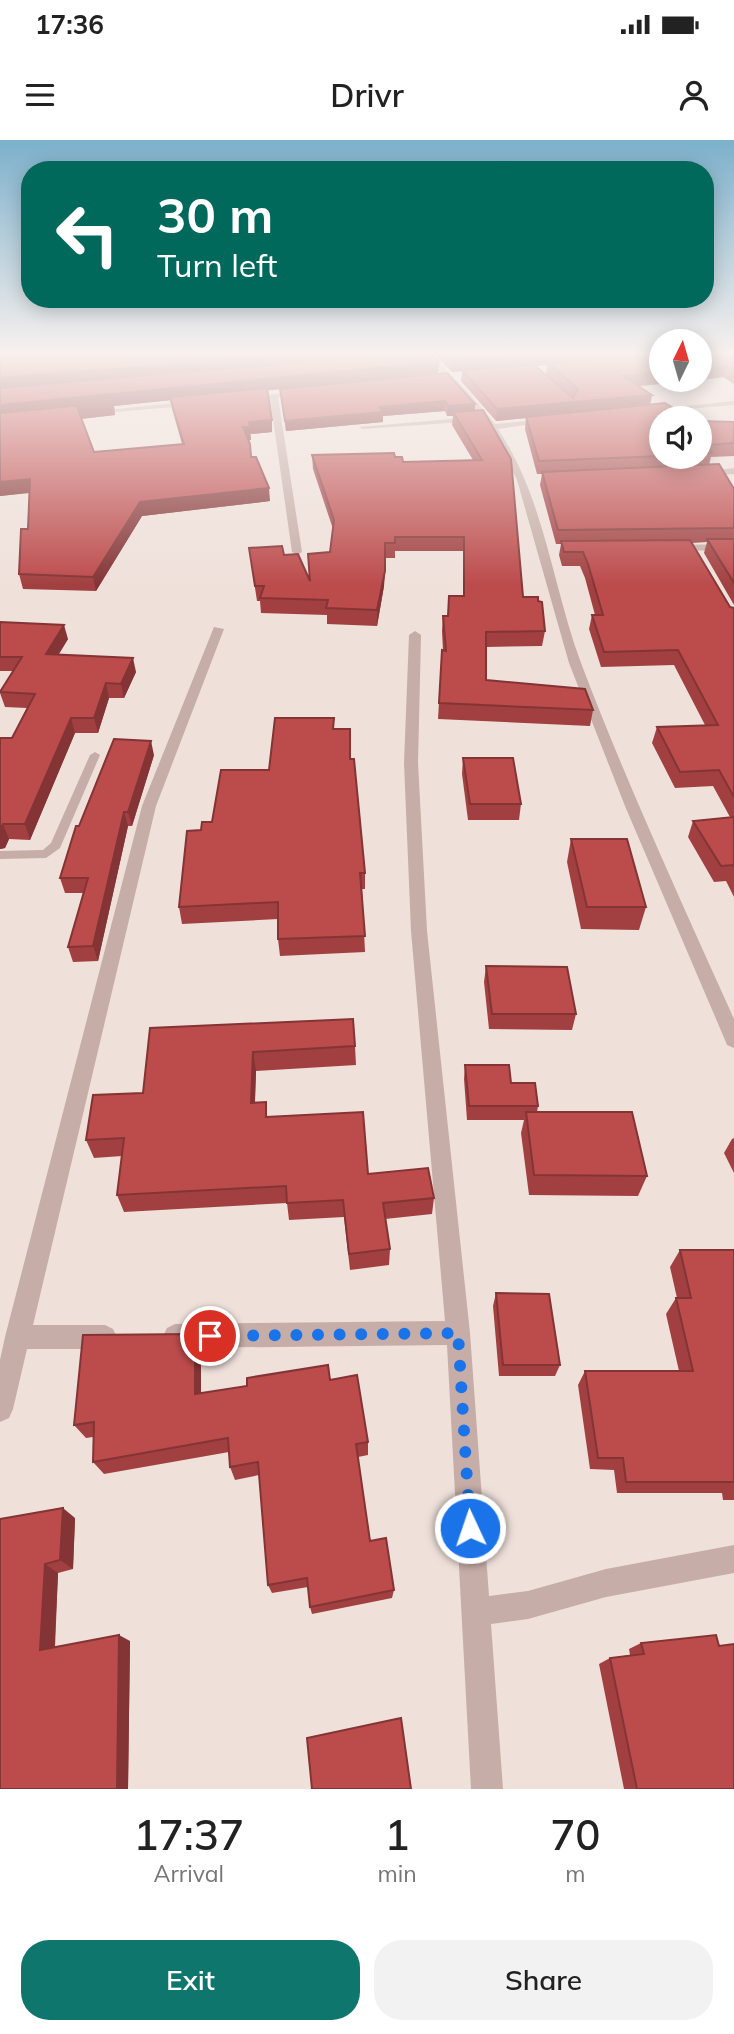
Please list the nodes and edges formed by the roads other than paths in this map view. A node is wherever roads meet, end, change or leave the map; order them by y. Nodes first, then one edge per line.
1 (279, 431) edge
2 (495, 431) edge
3 (734, 471) edge
4 (693, 473) edge
5 (734, 547) edge
6 (692, 548) junction
7 (654, 549) edge
8 (297, 552) edge
9 (699, 560) edge
10 (218, 629) dead end
11 (415, 635) dead end
12 (95, 755) dead end
13 (0, 855) edge
14 (734, 1040) edge
15 (458, 1333) junction
16 (127, 1336) edge
17 (155, 1336) edge
18 (17, 1338) junction
19 (0, 1409) edge
20 (734, 1559) edge
21 (475, 1612) junction
22 (487, 1789) edge

1 - 8 street
2 - 14 street
3 - 4 street
5 - 6 street
6 - 7 street
6 - 9 street
10 - 18 street
11 - 15 street
12 - 13 lane
15 - 17 street
15 - 21 street
16 - 18 street
18 - 19 street
20 - 21 street
21 - 22 street

